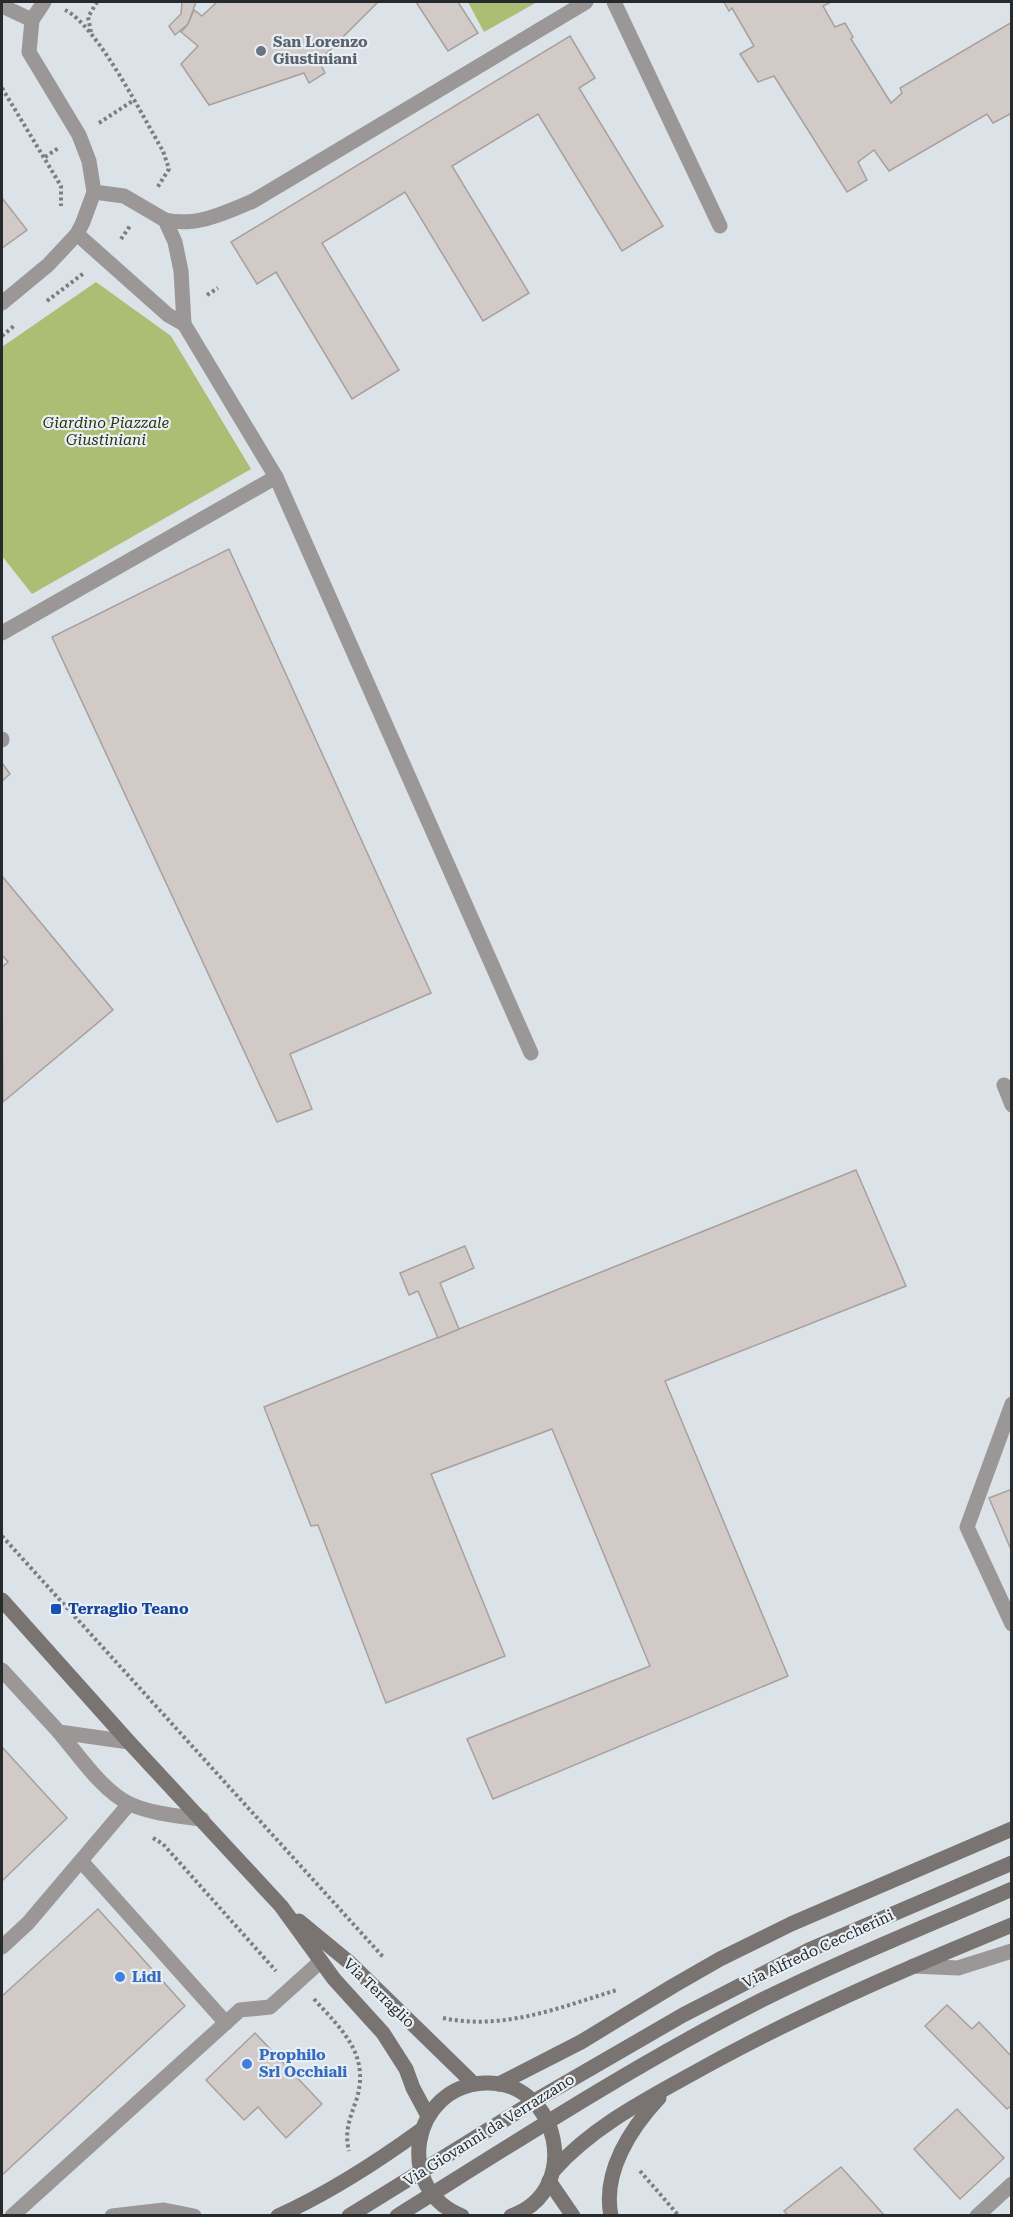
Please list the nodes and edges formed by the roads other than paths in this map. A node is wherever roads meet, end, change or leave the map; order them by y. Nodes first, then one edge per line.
1 (586, 2) edge
2 (614, 2) edge
3 (50, 3) edge
4 (2, 6) edge
5 (32, 21) junction
6 (94, 192) junction
7 (165, 220) junction
8 (720, 226) dead end
9 (77, 234) junction
10 (2, 303) edge
11 (184, 324) junction
12 (276, 477) junction
13 (2, 633) edge
14 (531, 1053) dead end
15 (1004, 1085) dead end
16 (1011, 1105) edge
17 (1011, 1408) edge
18 (2, 1600) edge
19 (1011, 1624) edge
20 (2, 1670) edge
21 (59, 1732) junction
22 (129, 1742) junction
23 (129, 1804) junction
24 (202, 1819) junction
25 (1011, 1829) edge
26 (81, 1861) junction
27 (1011, 1863) edge
28 (1011, 1889) edge
29 (281, 1906) junction
30 (1011, 1925) edge
31 (2, 1947) edge
32 (1011, 1951) edge
33 (321, 1961) junction
34 (913, 1966) junction
35 (226, 2023) junction
36 (630, 2045) joint
37 (642, 2066) joint
38 (474, 2084) junction
39 (499, 2084) junction
40 (672, 2085) junction
41 (425, 2123) junction
42 (551, 2176) junction
43 (1011, 2184) edge
44 (18, 2214) edge
45 (112, 2216) edge
46 (194, 2216) edge
47 (278, 2216) edge
48 (350, 2216) edge
49 (397, 2216) edge
50 (462, 2216) edge
51 (511, 2216) edge
52 (573, 2216) edge
53 (611, 2216) edge
54 (977, 2216) edge

1 - 7 street
2 - 8 street
3 - 5 street
4 - 5 street
5 - 6 street
6 - 7 street
6 - 9 street
7 - 11 street
9 - 10 street
9 - 11 street
11 - 12 street
12 - 13 street
12 - 14 street
15 - 16 street
17 - 19 street
18 - 22 main road, Via Terraglio
20 - 21 street
21 - 22 street
21 - 23 street
22 - 24 main road, Via Terraglio
23 - 24 street
23 - 26 street
24 - 29 main road, Via Terraglio
25 - 39 main road
26 - 31 street
26 - 35 street
27 - 36 main road, Via Alfredo Ceccherini
28 - 37 main road, Via Alfredo Ceccherini
29 - 33 main road, Via Terraglio
29 - 38 main road, Via Terraglio
30 - 34 main road
32 - 34 street
33 - 35 street
33 - 41 main road, Via Terraglio
34 - 40 main road
35 - 44 street
36 - 48 main road, Via Giovanni da Verrazzano
37 - 49 main road, Via Giovanni da Verrazzano
38 - 39 main road
38 - 41 main road
39 - 42 main road
40 - 42 main road
40 - 53 main road
41 - 47 main road
41 - 50 main road
42 - 51 main road
42 - 52 main road
43 - 54 street
45 - 46 street

